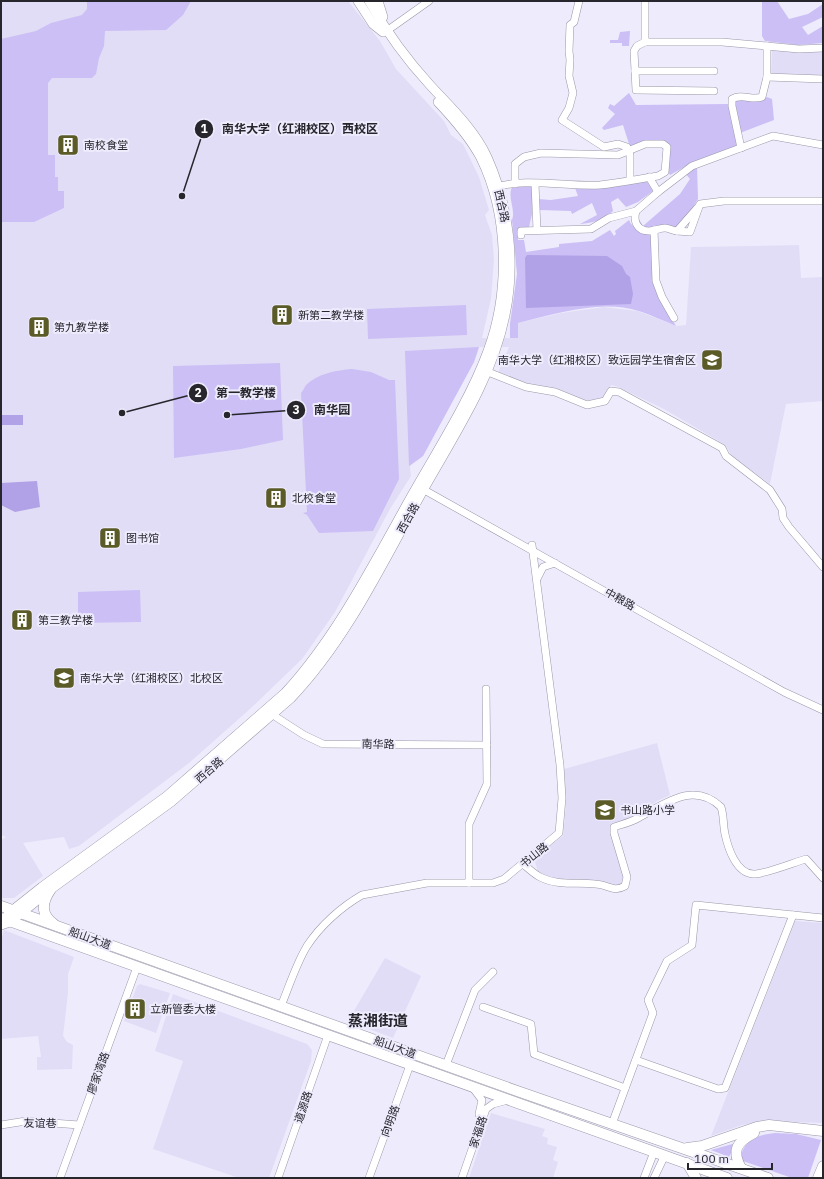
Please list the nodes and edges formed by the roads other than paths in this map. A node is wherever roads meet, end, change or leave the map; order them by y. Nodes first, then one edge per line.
1 (358, 1) edge
2 (365, 1) edge
3 (369, 1) edge
4 (378, 1) edge
5 (429, 1) edge
6 (579, 1) edge
7 (645, 1) edge
8 (385, 31) junction
9 (645, 42) junction
10 (767, 46) junction
11 (823, 48) edge
12 (635, 71) junction
13 (714, 71) dead end
14 (767, 77) junction
15 (823, 79) edge
16 (714, 91) dead end
17 (823, 145) edge
18 (741, 148) junction
19 (628, 151) junction
20 (649, 177) junction
21 (630, 180) junction
22 (515, 184) junction
23 (535, 184) junction
24 (495, 188) junction
25 (658, 192) junction
26 (823, 201) edge
27 (636, 211) junction
28 (537, 230) junction
29 (654, 230) junction
30 (521, 235) dead end
31 (674, 318) dead end
32 (488, 372) junction
33 (422, 486) junction
34 (532, 548) junction
35 (554, 563) junction
36 (823, 567) edge
37 (536, 581) junction
38 (486, 689) dead end
39 (823, 709) edge
40 (276, 717) dead end
41 (487, 745) junction
42 (522, 864) junction
43 (823, 878) edge
44 (469, 883) junction
45 (46, 888) junction
46 (1, 905) edge
47 (17, 912) junction
48 (793, 915) junction
49 (823, 918) edge
50 (3, 921) edge
51 (55, 926) junction
52 (137, 967) junction
53 (493, 972) dead end
54 (281, 1006) junction
55 (483, 1007) dead end
56 (330, 1036) junction
57 (636, 1060) junction
58 (410, 1065) junction
59 (446, 1065) junction
60 (473, 1088) junction
61 (625, 1088) junction
62 (508, 1100) junction
63 (79, 1124) junction
64 (612, 1124) junction
65 (1, 1125) edge
66 (823, 1131) edge
67 (823, 1137) edge
68 (684, 1149) junction
69 (654, 1152) junction
70 (664, 1155) junction
71 (687, 1163) junction
72 (823, 1166) edge
73 (741, 1168) junction
74 (60, 1178) edge
75 (278, 1178) edge
76 (282, 1178) edge
77 (369, 1178) edge
78 (457, 1178) edge
79 (462, 1178) edge
80 (644, 1178) edge
81 (654, 1178) edge
82 (696, 1178) edge
83 (727, 1178) edge
84 (768, 1178) edge
85 (818, 1178) edge

1 - 8 main road
2 - 8 main road, 西合路
3 - 8 main road, 西合路
4 - 8 main road
5 - 8 street
6 - 19 street
7 - 9 street
8 - 24 main road, 西合路
9 - 10 street
9 - 12 street
10 - 11 street
10 - 14 street
12 - 13 street
12 - 16 street
14 - 15 street
14 - 18 street
17 - 18 street
18 - 25 street
19 - 20 street
19 - 21 street
19 - 22 street
20 - 21 street
20 - 25 street
21 - 23 street
22 - 23 street
22 - 24 street
23 - 28 street
24 - 32 main road, 西合路
24 - 33 main road, 西合路
25 - 27 street
26 - 29 street
27 - 28 street
27 - 29 street
28 - 30 street
29 - 31 street
32 - 33 main road, 西合路
32 - 36 street
33 - 34 street, 中粮路
33 - 45 main road, 西合路
34 - 35 street, 中粮路
34 - 37 street, 书山路
34 - 39 street, 中粮路
35 - 37 street
35 - 39 street, 中粮路
37 - 42 street, 书山路
38 - 41 street
40 - 41 street, 南华路
41 - 44 street
42 - 43 street
42 - 44 street, 书山路
44 - 54 street, 书山路
45 - 46 main road
45 - 47 main road, 西合路
45 - 51 highway
46 - 47 highway, 船山大道
47 - 50 main road, 西合路
47 - 51 highway, 船山大道
48 - 49 street
48 - 57 street
48 - 57 street
50 - 52 highway, 船山大道
51 - 54 highway, 船山大道
52 - 56 highway, 船山大道
52 - 63 street, 廖家湾路
53 - 59 street
54 - 59 highway, 船山大道
55 - 61 street
56 - 58 highway, 船山大道
56 - 75 street, 道源路
56 - 76 street, 道源路
57 - 61 street
58 - 60 highway, 船山大道
58 - 77 street, 向明路
59 - 64 highway, 船山大道
60 - 62 highway, 船山大道
60 - 78 street, 家福路
61 - 64 street
62 - 69 highway, 船山大道
62 - 79 street, 家福路
63 - 65 street, 友谊巷
63 - 74 street, 廖家湾路
64 - 68 highway, 船山大道
66 - 68 highway
67 - 73 highway
68 - 73 highway, 船山大道
69 - 70 highway, 船山大道
69 - 80 street
70 - 71 highway, 船山大道
70 - 81 street
71 - 82 highway
71 - 83 highway, 船山大道
72 - 85 highway
73 - 84 highway, 船山大道

